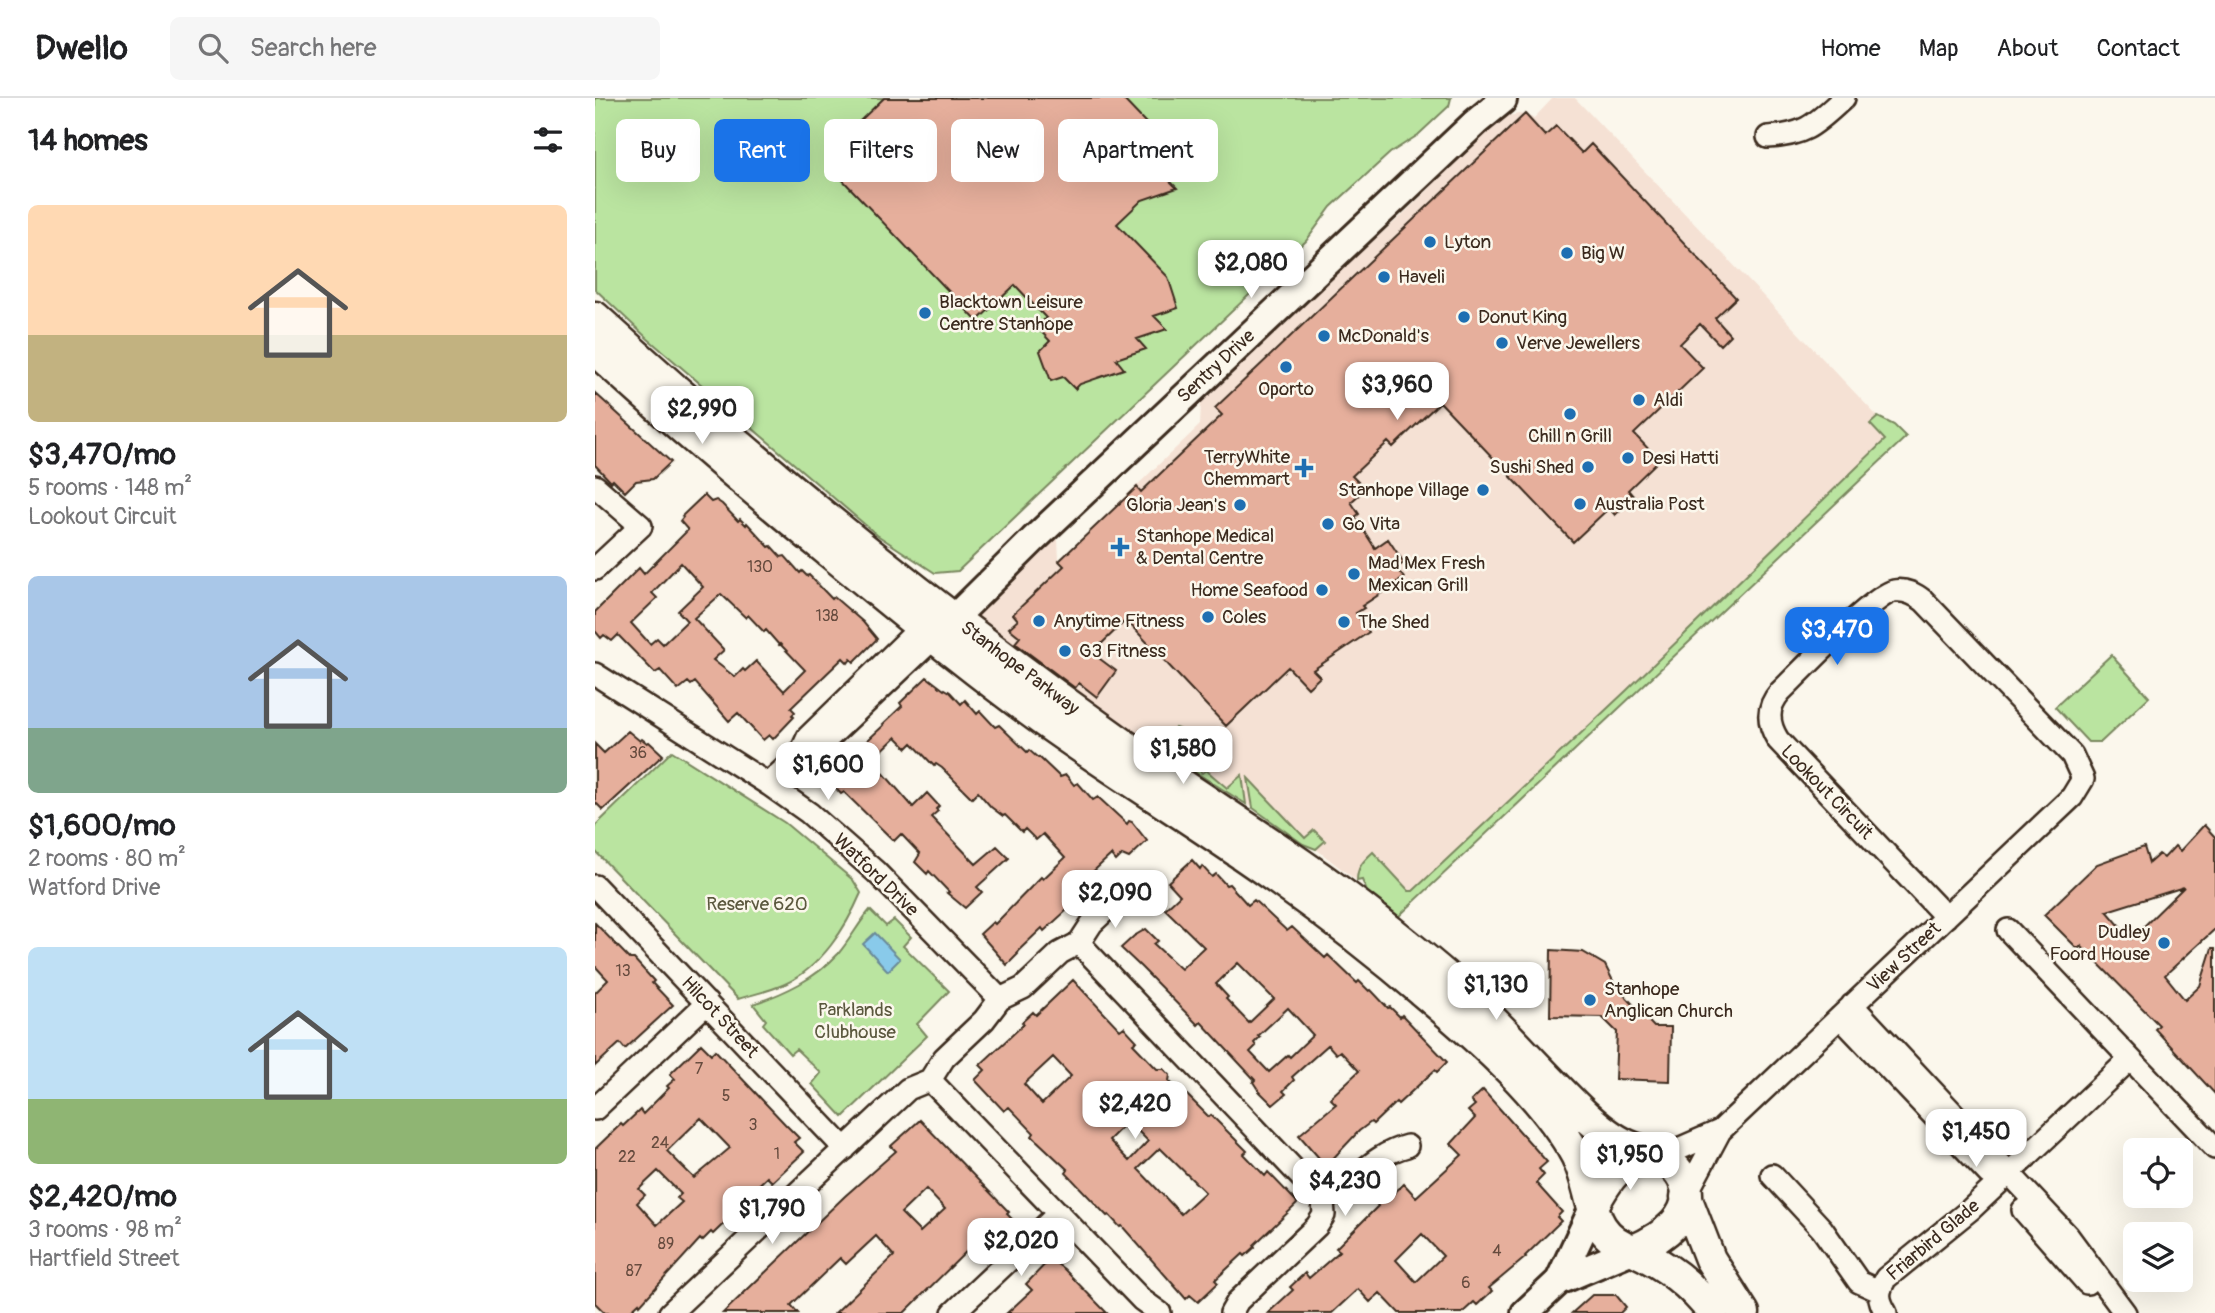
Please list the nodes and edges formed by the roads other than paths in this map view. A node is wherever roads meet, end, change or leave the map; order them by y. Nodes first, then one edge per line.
1 (1501, 98) edge
2 (1844, 98) edge
3 (1767, 137) dead end
4 (595, 317) edge
5 (595, 350) edge
6 (595, 486) edge
7 (595, 569) edge
8 (938, 622) junction
9 (596, 672) edge
10 (2083, 779) joint
11 (768, 784) junction
12 (595, 886) edge
13 (1125, 892) dead end
14 (1946, 917) junction
15 (2008, 930) dead end
16 (1079, 943) junction
17 (1000, 999) junction
18 (707, 1003) junction
19 (1846, 1011) junction
20 (2130, 1059) junction
21 (930, 1080) junction
22 (595, 1110) edge
23 (1720, 1131) junction
24 (1407, 1146) dead end
25 (2215, 1147) edge
26 (845, 1149) junction
27 (1655, 1156) junction
28 (1772, 1175) dead end
29 (2003, 1179) junction
30 (1687, 1195) junction
31 (1323, 1200) junction
32 (1593, 1207) junction
33 (1059, 1213) junction
34 (1633, 1250) junction
35 (1559, 1281) junction
36 (1879, 1291) junction
37 (1146, 1306) edge
38 (1235, 1307) edge
39 (670, 1313) edge
40 (954, 1313) edge
41 (1160, 1313) edge
42 (1219, 1313) edge
43 (1525, 1313) edge
44 (1713, 1313) edge
45 (1744, 1313) edge
46 (1886, 1313) edge
47 (2108, 1313) edge
48 (2126, 1313) edge

1 - 8 street, Sentry Drive
2 - 3 street
4 - 8 main road, Stanhope Parkway
5 - 8 main road, Stanhope Parkway
6 - 7 street
8 - 11 street
8 - 27 main road, Stanhope Parkway
8 - 32 main road, Stanhope Parkway
9 - 11 street, Watford Drive
10 - 14 street, View Street
10 - 14 street, Lookout Circuit
11 - 17 street, Watford Drive
12 - 18 street, Hilcot Street
13 - 16 street
14 - 19 street, View Street
15 - 20 street
16 - 17 street
16 - 31 street
17 - 21 street
18 - 22 street
18 - 26 street, Hilcot Street
19 - 23 street, View Street
19 - 29 street
20 - 25 street
20 - 29 street, Friarbird Glade
21 - 26 street
21 - 33 street
23 - 27 street, View Street
23 - 30 street, View Street
24 - 31 street
26 - 39 street
27 - 30 main road
27 - 32 main road
28 - 36 street
29 - 36 street, Friarbird Glade
29 - 47 street
29 - 48 street
30 - 34 main road
30 - 45 main road
31 - 38 street
32 - 34 main road
32 - 35 street
33 - 37 street
33 - 40 street
34 - 35 street
34 - 44 main road
35 - 43 street
36 - 46 street, Friarbird Glade
37 - 41 street
38 - 42 street

